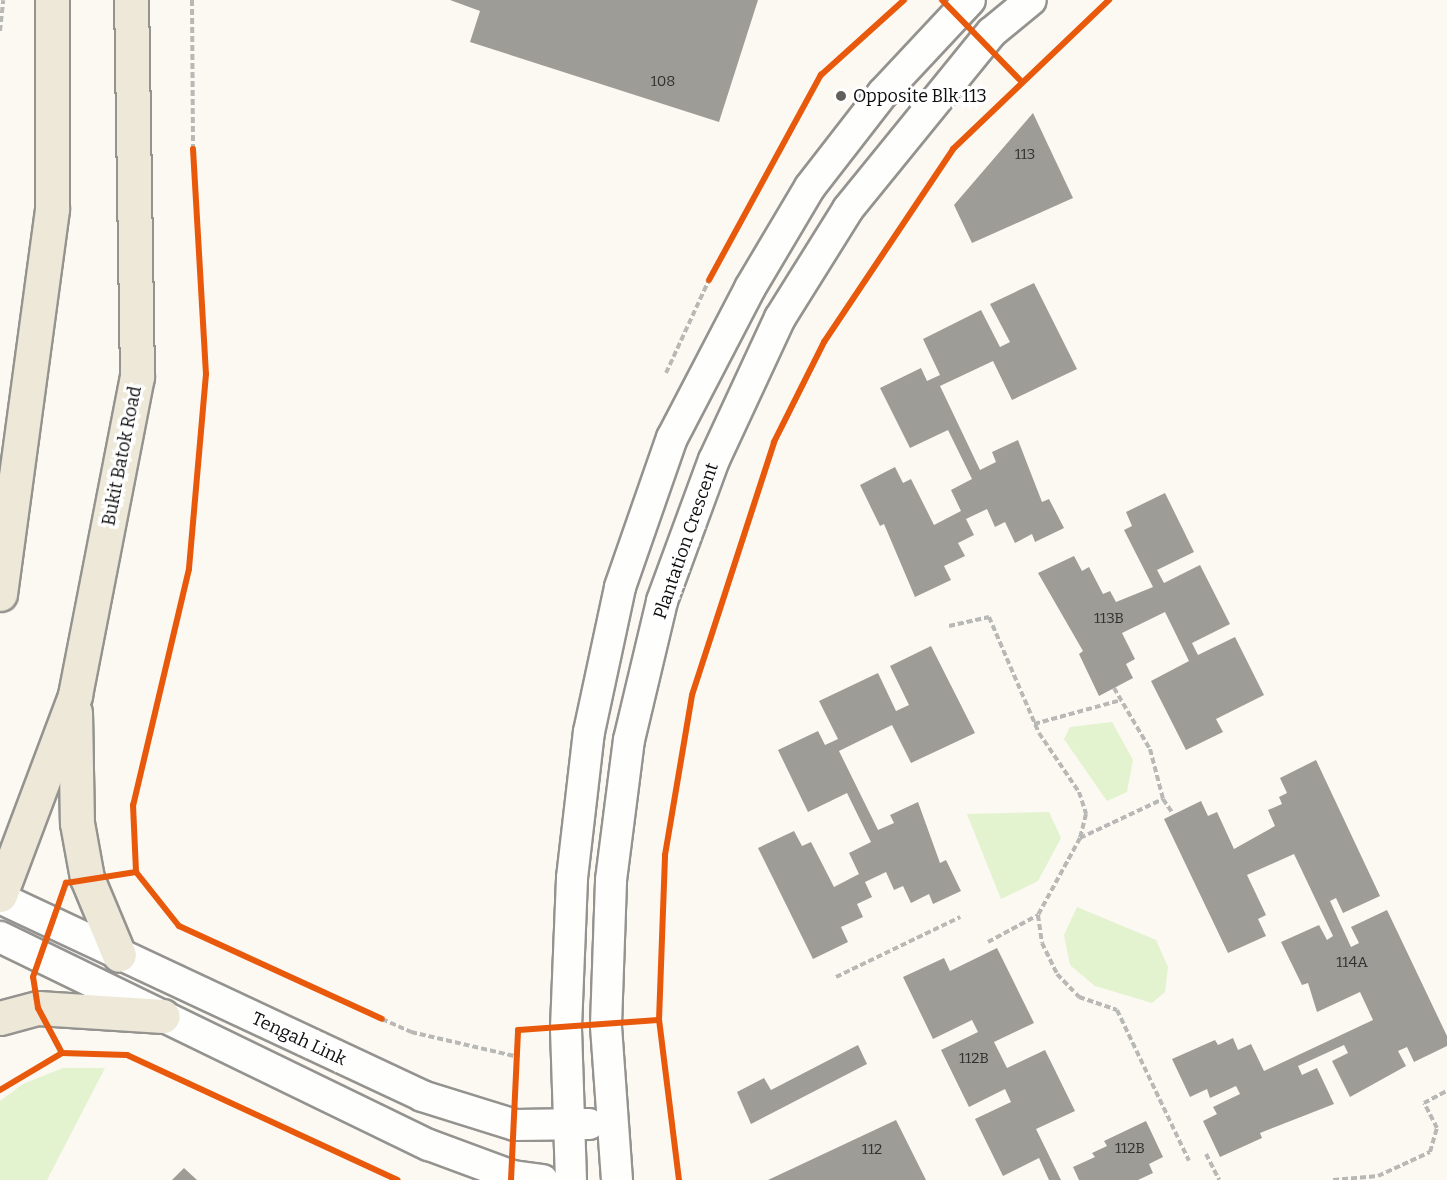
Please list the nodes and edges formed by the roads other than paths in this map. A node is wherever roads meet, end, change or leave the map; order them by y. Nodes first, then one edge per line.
1 (52, 0) edge
2 (131, 0) edge
3 (970, 0) edge
4 (1031, 0) edge
5 (0, 594) edge
6 (75, 695) junction
7 (0, 896) edge
8 (0, 937) edge
9 (119, 955) junction
10 (162, 1016) junction
11 (0, 1018) edge
12 (613, 1120) junction
13 (570, 1128) junction
14 (608, 1179) edge
15 (543, 1180) edge
16 (571, 1180) edge

1 - 5 main road
2 - 6 main road, Bukit Batok Road
3 - 13 street
4 - 12 street, Plantation Crescent
6 - 7 main road, Bukit Batok Road
6 - 9 main road
7 - 9 street, Tengah Link
8 - 10 street
9 - 13 street, Tengah Link
10 - 11 main road
10 - 15 street
12 - 13 street, Tengah Link
12 - 14 street, Plantation Crescent
13 - 16 street

